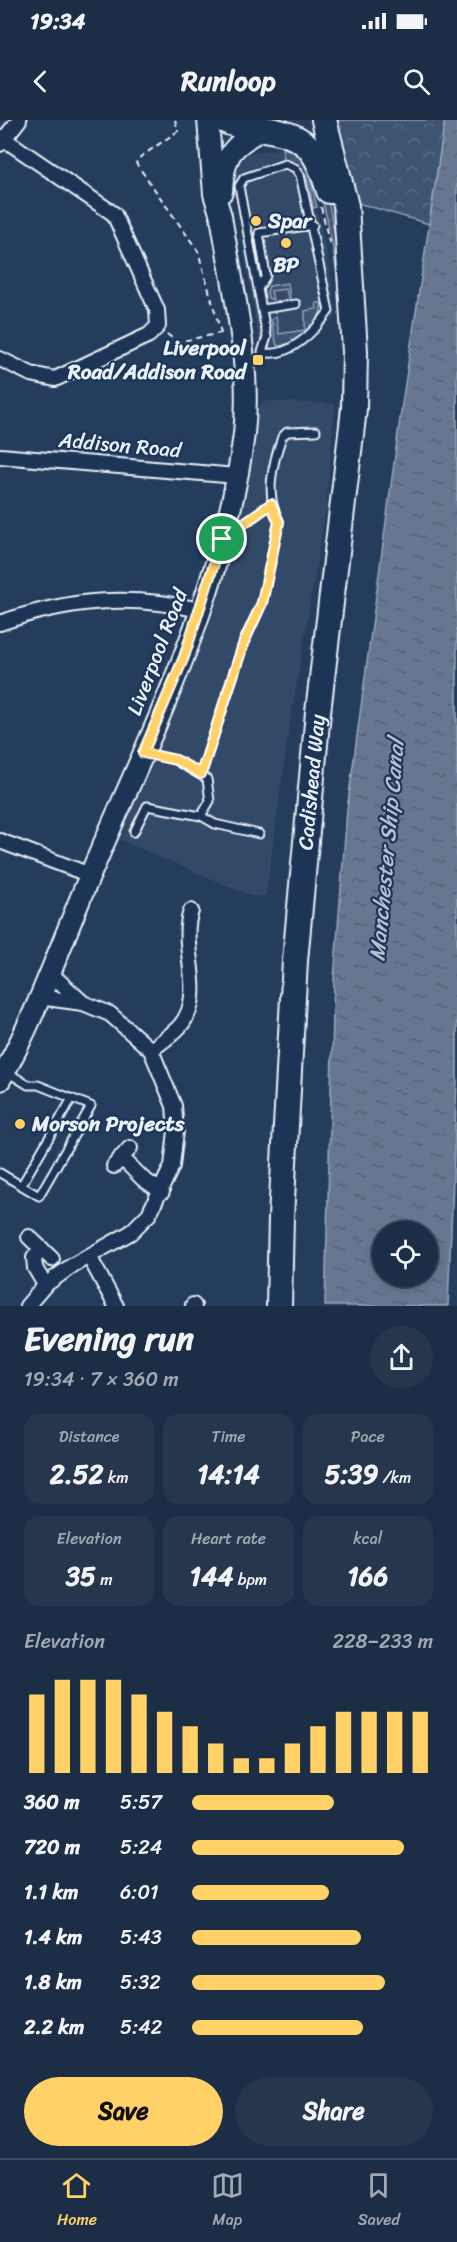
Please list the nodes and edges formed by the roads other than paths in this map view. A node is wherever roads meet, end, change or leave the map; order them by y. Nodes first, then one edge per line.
1 (19, 120) edge
2 (208, 120) edge
3 (223, 120) edge
4 (324, 120) edge
5 (272, 125) edge
6 (2, 141) edge
7 (221, 216) junction
8 (313, 225) junction
9 (340, 255) junction
10 (258, 289) junction
11 (296, 304) dead end
12 (262, 309) junction
13 (262, 352) junction
14 (242, 355) junction
15 (0, 359) edge
16 (316, 431) dead end
17 (0, 456) edge
18 (237, 476) junction
19 (271, 504) junction
20 (222, 539) junction
21 (200, 610) junction
22 (0, 623) edge
23 (143, 753) junction
24 (201, 774) junction
25 (201, 816) junction
26 (134, 832) dead end
27 (259, 834) dead end
28 (0, 841) edge
29 (90, 874) junction
30 (191, 911) dead end
31 (50, 973) junction
32 (39, 997) junction
33 (83, 1003) junction
34 (151, 1050) junction
35 (3, 1076) edge
36 (71, 1100) junction
37 (122, 1157) dead end
38 (0, 1173) edge
39 (21, 1186) junction
40 (162, 1192) junction
41 (29, 1237) dead end
42 (89, 1256) junction
43 (45, 1285) junction
44 (27, 1306) edge
45 (116, 1306) edge
46 (279, 1306) edge

1 - 6 street
2 - 7 main road, Liverpool Road
3 - 5 highway, Cadishead Way
4 - 9 highway, Cadishead Way
5 - 7 main road, Liverpool Road
5 - 9 highway, Cadishead Way
6 - 15 street
7 - 14 main road, Liverpool Road
8 - 10 lane
8 - 10 lane
8 - 13 lane
9 - 46 highway, Cadishead Way
10 - 12 lane
11 - 12 lane
12 - 13 lane
13 - 14 lane
14 - 18 main road, Liverpool Road
16 - 19 lane
17 - 18 street, Addison Road
18 - 20 main road, Liverpool Road
19 - 20 lane
19 - 24 lane
20 - 21 main road, Liverpool Road
21 - 22 street
21 - 23 main road, Liverpool Road
23 - 24 lane
23 - 29 main road, Liverpool Road
24 - 25 lane
25 - 26 lane
25 - 27 lane
28 - 29 street
29 - 31 main road, Liverpool Road
30 - 34 street
31 - 32 main road, Liverpool Road
31 - 33 street
32 - 33 street
32 - 35 main road, Liverpool Road
33 - 34 street
34 - 40 street
35 - 36 lane
36 - 39 lane
36 - 39 lane
37 - 40 street
38 - 39 lane
40 - 42 street
41 - 43 street
42 - 43 street
42 - 45 street
43 - 44 street

